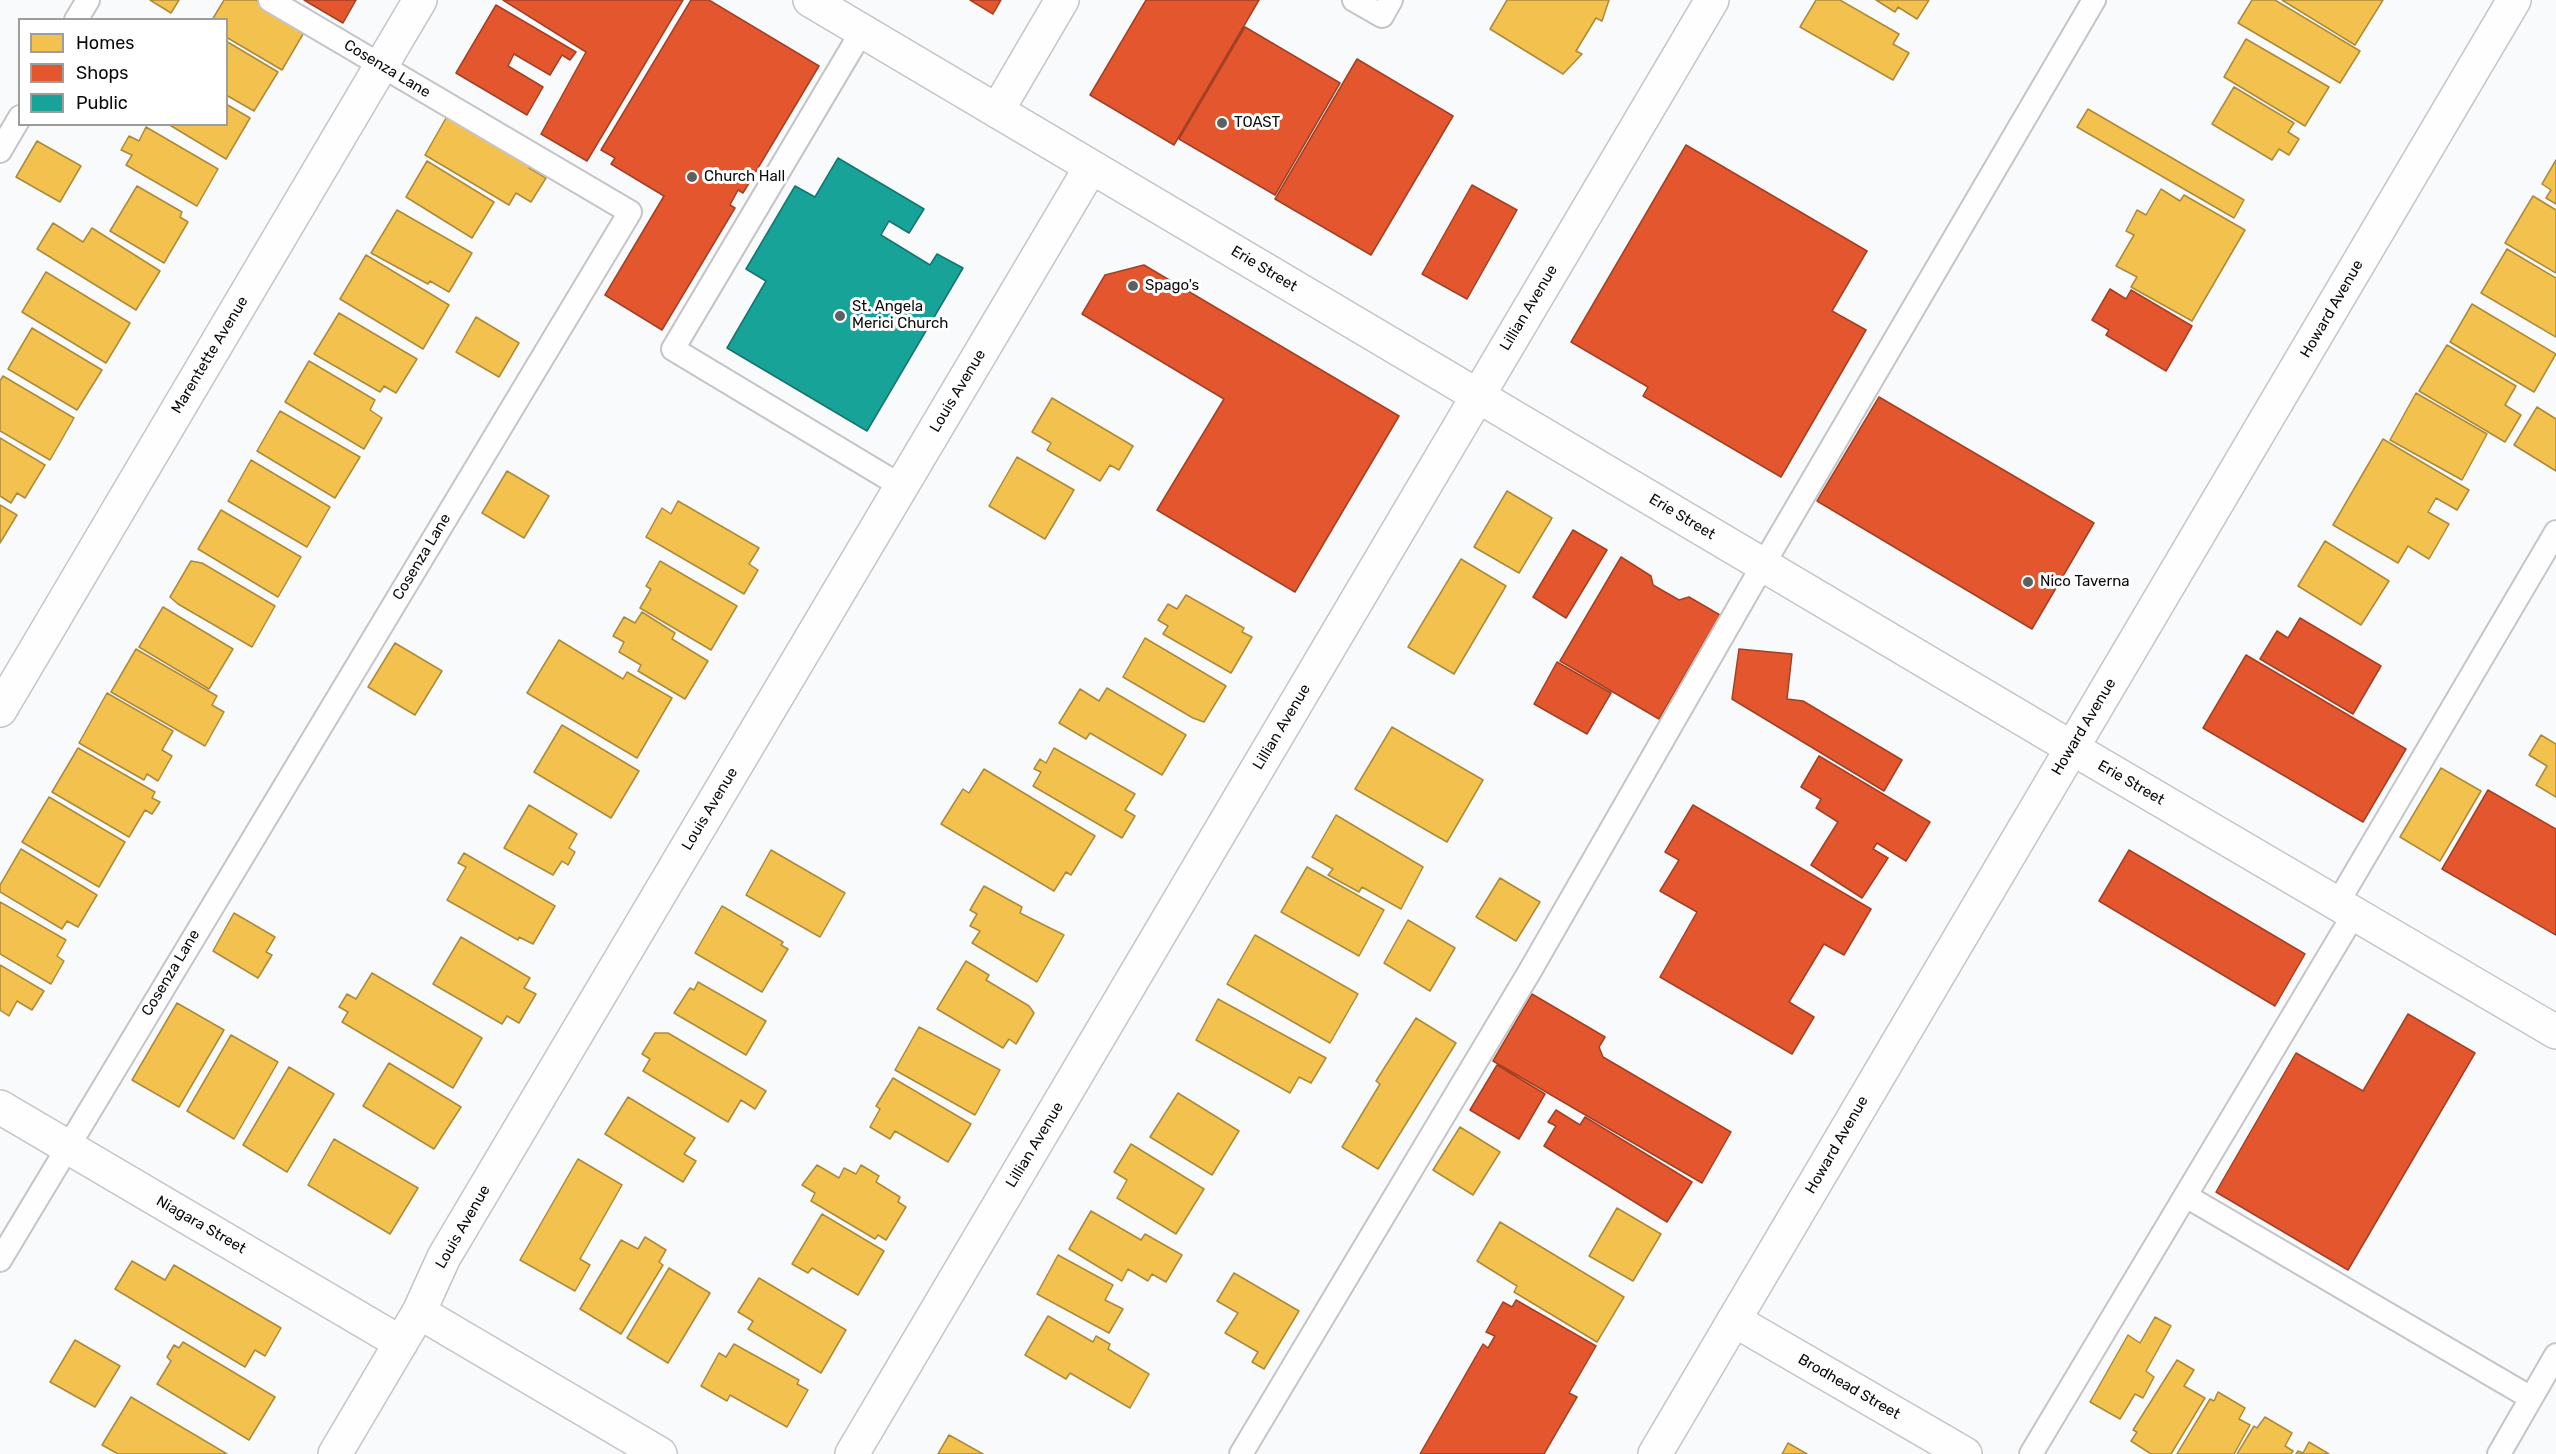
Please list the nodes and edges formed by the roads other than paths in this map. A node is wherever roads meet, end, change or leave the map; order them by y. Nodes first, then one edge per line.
1 (88, 0) edge
2 (270, 0) edge
3 (420, 0) edge
4 (810, 0) edge
5 (1062, 0) edge
6 (1354, 0) edge
7 (1391, 0) edge
8 (1712, 0) edge
9 (2094, 0) edge
10 (2514, 0) edge
11 (77, 18) edge
12 (862, 31) junction
13 (381, 65) junction
14 (997, 111) junction
15 (18, 120) edge
16 (0, 151) edge
17 (1091, 167) junction
18 (1478, 396) junction
19 (901, 486) junction
20 (2556, 532) edge
21 (1763, 565) junction
22 (0, 710) edge
23 (2072, 748) junction
24 (2346, 909) junction
25 (2556, 1032) edge
26 (0, 1107) edge
27 (67, 1146) junction
28 (2186, 1196) junction
29 (0, 1260) edge
30 (419, 1312) junction
31 (1734, 1320) junction
32 (401, 1343) junction
33 (2556, 1355) edge
34 (2531, 1398) junction
35 (335, 1454) edge
36 (660, 1454) edge
37 (852, 1454) edge
38 (1241, 1454) edge
39 (1655, 1454) edge
40 (1965, 1454) edge
41 (2031, 1454) edge
42 (2499, 1454) edge

1 - 11 lane
2 - 13 lane, Cosenza Lane
3 - 13 street, Marentette Avenue
4 - 12 street, Erie Street
5 - 14 street
6 - 7 lane
8 - 18 street, Lillian Avenue
9 - 21 lane
10 - 23 street, Howard Avenue
12 - 14 street, Erie Street
12 - 19 lane
13 - 22 street, Marentette Avenue
13 - 27 lane, Cosenza Lane
14 - 17 street, Erie Street
15 - 16 lane
17 - 18 street, Erie Street
17 - 19 street, Louis Avenue
18 - 21 street, Erie Street
18 - 37 street, Lillian Avenue
19 - 30 street, Louis Avenue
20 - 24 lane
21 - 23 street, Erie Street
21 - 38 lane
23 - 24 street, Erie Street
23 - 31 street, Howard Avenue
24 - 25 street, Erie Street
24 - 28 lane
26 - 27 street, Niagara Street
27 - 29 lane, Cosenza Lane
27 - 32 street, Niagara Street
28 - 34 lane
28 - 41 lane
30 - 32 street, Louis Avenue
30 - 36 street
31 - 39 street, Howard Avenue
31 - 40 street, Brodhead Street
32 - 35 street, Louis Avenue
33 - 34 lane
34 - 42 lane

